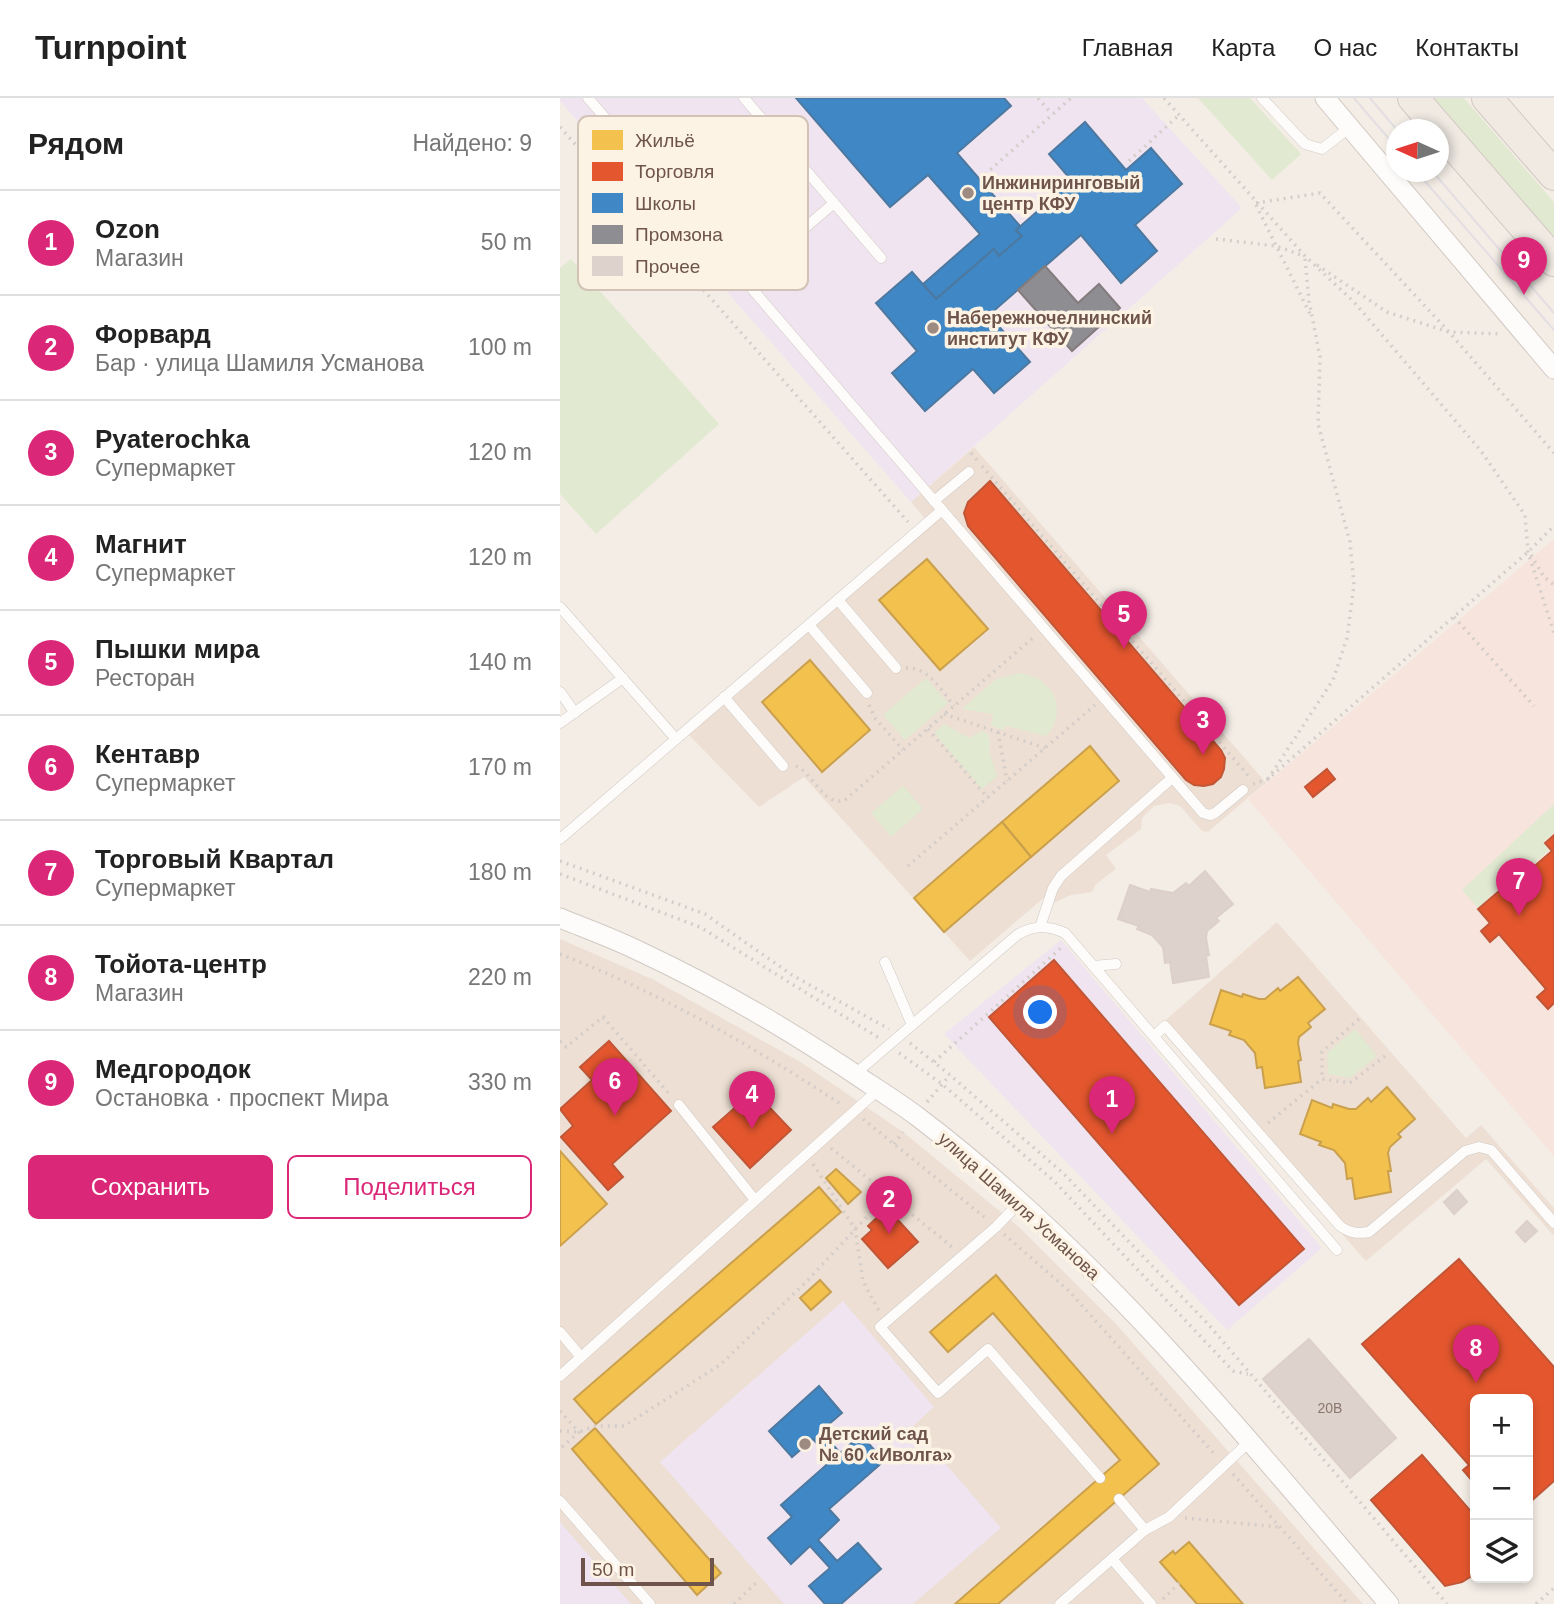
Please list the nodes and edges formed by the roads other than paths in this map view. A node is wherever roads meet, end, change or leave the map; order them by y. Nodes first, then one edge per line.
1 (588, 98) edge
2 (744, 98) edge
3 (1262, 98) edge
4 (1325, 98) edge
5 (1413, 98) edge
6 (1487, 98) edge
7 (603, 116) edge
8 (759, 116) edge
9 (1350, 127) junction
10 (1307, 128) dead end
11 (1297, 137) junction
12 (808, 173) edge
13 (1554, 176) edge
14 (834, 203) junction
15 (808, 225) edge
16 (881, 258) dead end
17 (1554, 261) edge
18 (753, 290) edge
19 (1554, 369) edge
20 (969, 472) dead end
21 (938, 505) junction
22 (838, 600) junction
23 (560, 607) edge
24 (809, 625) junction
25 (896, 668) road end
26 (622, 678) junction
27 (560, 692) edge
28 (867, 693) road end
29 (724, 697) junction
30 (575, 713) junction
31 (560, 723) edge
32 (676, 739) junction
33 (783, 766) road end
34 (1172, 778) junction
35 (1243, 788) road end
36 (560, 839) edge
37 (560, 918) edge
38 (1040, 926) junction
39 (885, 962) dead end
40 (1116, 964) dead end
41 (1093, 966) junction
42 (912, 1025) junction
43 (1154, 1036) junction
44 (855, 1074) junction
45 (878, 1090) junction
46 (679, 1105) road end
47 (755, 1199) junction
48 (1020, 1202) junction
49 (1554, 1223) edge
50 (1337, 1250) dead end
51 (560, 1332) edge
52 (581, 1357) junction
53 (560, 1376) edge
54 (1250, 1442) junction
55 (1100, 1478) dead end
56 (1119, 1499) dead end
57 (560, 1501) edge
58 (1145, 1530) junction
59 (1112, 1559) junction
60 (650, 1604) edge
61 (1060, 1604) edge
62 (1151, 1604) edge
63 (1389, 1604) edge

1 - 7 lane
2 - 8 lane
3 - 11 lane
4 - 9 street
5 - 17 main road
6 - 13 main road
9 - 11 lane
9 - 19 street
10 - 11 lane
12 - 14 lane
14 - 15 lane
14 - 16 lane
18 - 21 lane
20 - 21 lane
21 - 22 lane
21 - 34 lane
22 - 24 lane
22 - 25 lane
23 - 26 lane
24 - 28 lane
24 - 29 lane
26 - 30 lane
26 - 32 lane
27 - 30 lane
29 - 32 lane
29 - 33 lane
30 - 31 lane
32 - 36 lane
34 - 35 lane
34 - 38 lane
37 - 44 street, улица Шамиля Усманова
38 - 41 lane
38 - 42 lane
39 - 42 lane
40 - 41 lane
41 - 43 lane
42 - 44 lane
43 - 49 lane
43 - 50 lane
44 - 45 street, улица Шамиля Усманова
45 - 47 lane
45 - 48 street, улица Шамиля Усманова
46 - 47 lane
47 - 52 lane
48 - 54 street, улица Шамиля Усманова
48 - 55 lane
51 - 52 lane
52 - 53 lane
54 - 58 lane
54 - 63 street, улица Шамиля Усманова
56 - 58 lane
57 - 60 lane
58 - 59 lane
59 - 61 lane
59 - 62 lane

